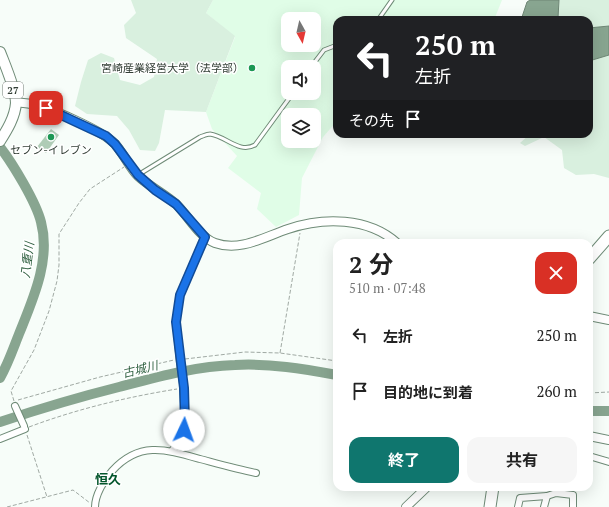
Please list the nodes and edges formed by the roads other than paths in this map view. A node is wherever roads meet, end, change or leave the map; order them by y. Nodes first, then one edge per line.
1 (392, 0) edge
2 (381, 16) edge
3 (333, 47) edge
4 (0, 52) edge
5 (316, 60) edge
6 (288, 100) edge
7 (16, 102) junction
8 (0, 141) edge
9 (138, 175) junction
10 (609, 227) edge
11 (609, 236) edge
12 (205, 237) junction
13 (391, 239) edge
14 (593, 245) edge
15 (593, 254) edge
16 (593, 317) edge
17 (609, 320) edge
18 (15, 404) road end
19 (593, 437) edge
20 (0, 439) edge
21 (609, 440) edge
22 (172, 451) junction
23 (593, 457) edge
24 (609, 462) edge
25 (256, 474) dead end
26 (423, 491) edge
27 (492, 491) edge
28 (499, 491) edge
29 (546, 496) junction
30 (95, 507) edge
31 (406, 507) edge
32 (490, 507) edge
33 (497, 507) edge
34 (518, 507) edge
35 (544, 507) edge
36 (573, 507) edge

1 - 2 lane
3 - 5 lane
4 - 7 main road, 27
6 - 9 lane
7 - 8 main road, 27
7 - 9 street
9 - 12 street
10 - 14 highway
11 - 15 highway
12 - 13 street
12 - 22 street
16 - 17 street
18 - 20 street
19 - 21 street
22 - 25 street
22 - 30 street
23 - 24 street
26 - 31 street
27 - 32 highway
28 - 33 highway
29 - 34 street
29 - 35 street
29 - 36 street

